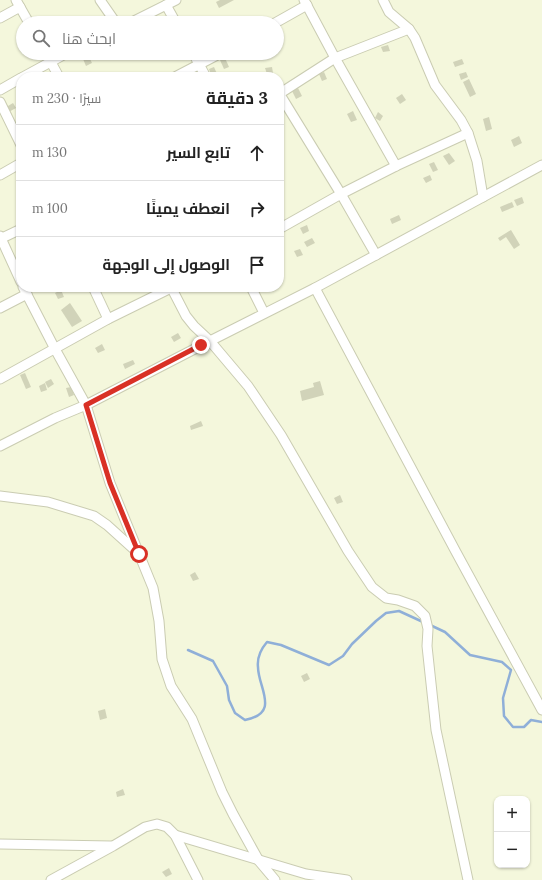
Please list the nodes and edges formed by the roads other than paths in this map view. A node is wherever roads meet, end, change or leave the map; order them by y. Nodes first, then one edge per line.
1 (100, 0) edge
2 (176, 0) edge
3 (383, 0) edge
4 (306, 3) edge
5 (18, 4) edge
6 (166, 5) junction
7 (25, 16) edge
8 (111, 16) edge
9 (144, 16) edge
10 (172, 16) edge
11 (284, 17) edge
12 (0, 18) edge
13 (409, 29) junction
14 (335, 58) junction
15 (44, 60) edge
16 (50, 60) edge
17 (197, 60) edge
18 (209, 60) edge
19 (200, 65) junction
20 (29, 72) edge
21 (56, 72) edge
22 (185, 72) edge
23 (204, 72) edge
24 (16, 81) edge
25 (0, 90) edge
26 (284, 91) edge
27 (0, 102) edge
28 (284, 102) edge
29 (468, 133) junction
30 (16, 135) edge
31 (542, 165) edge
32 (16, 166) edge
33 (396, 166) junction
34 (0, 175) edge
35 (341, 194) junction
36 (483, 197) junction
37 (284, 226) edge
38 (16, 231) edge
39 (0, 238) edge
40 (376, 255) junction
41 (16, 272) edge
42 (315, 288) junction
43 (24, 292) edge
44 (26, 292) edge
45 (95, 292) edge
46 (161, 292) edge
47 (174, 292) edge
48 (254, 292) edge
49 (0, 308) edge
50 (264, 313) junction
51 (108, 319) junction
52 (210, 341) junction
53 (55, 349) junction
54 (0, 379) edge
55 (86, 405) junction
56 (0, 446) edge
57 (0, 496) edge
58 (139, 554) junction
59 (542, 710) edge
60 (175, 836) junction
61 (0, 844) edge
62 (113, 846) junction
63 (259, 861) junction
64 (51, 880) edge
65 (198, 880) edge
66 (275, 880) edge
67 (348, 880) edge
68 (468, 880) edge

1 - 8 street
2 - 6 street
3 - 13 street
4 - 11 street
4 - 14 street
5 - 7 street
5 - 12 street
6 - 9 street
6 - 10 street
13 - 14 street
13 - 29 street
14 - 26 street
14 - 33 street
15 - 20 street
16 - 21 street
17 - 19 street
18 - 19 street
19 - 22 street
19 - 23 street
24 - 25 street
27 - 30 street
28 - 35 street
29 - 33 street
29 - 36 street
31 - 36 street
32 - 34 street
33 - 35 street
35 - 37 street
35 - 40 street
36 - 40 street
38 - 39 street
39 - 41 street
40 - 42 street
42 - 50 street
42 - 59 street
43 - 49 street
44 - 53 street
45 - 51 street
46 - 51 street
47 - 52 street
48 - 50 street
50 - 52 street
51 - 53 street
52 - 55 street
52 - 68 street
53 - 54 street
53 - 55 street
55 - 56 street
55 - 58 street
57 - 58 street
58 - 63 street
60 - 62 street
60 - 63 street
60 - 65 street
61 - 62 street
62 - 64 street
63 - 66 street
63 - 67 street

